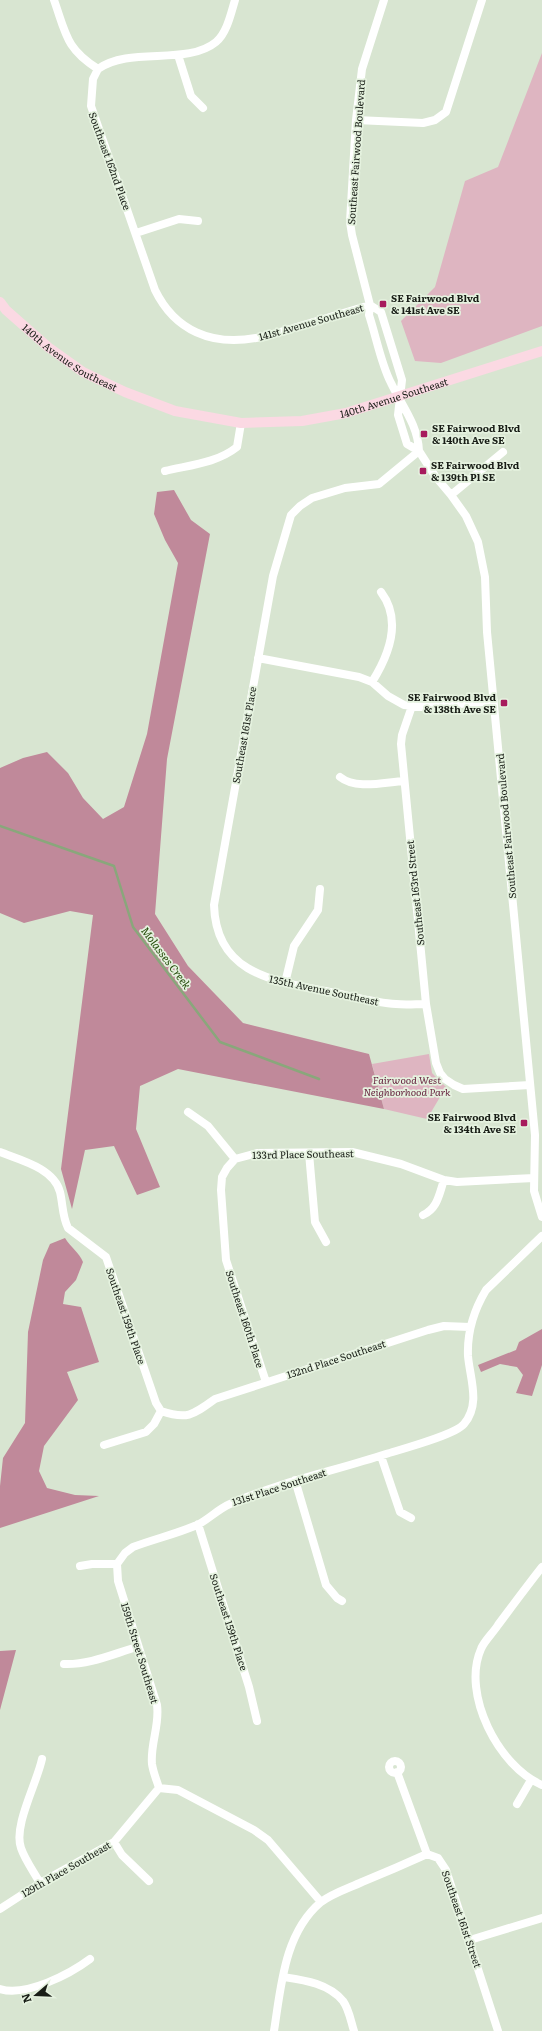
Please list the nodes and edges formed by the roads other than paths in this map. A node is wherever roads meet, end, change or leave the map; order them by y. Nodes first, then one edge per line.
1 (54, 0) edge
2 (235, 0) edge
3 (384, 0) edge
4 (482, 0) edge
5 (178, 55) junction
6 (98, 69) junction
7 (203, 108) dead end
8 (356, 120) junction
9 (198, 221) dead end
10 (136, 233) junction
11 (0, 302) edge
12 (370, 305) junction
13 (183, 324) joint
14 (542, 351) edge
15 (400, 397) junction
16 (241, 423) junction
17 (419, 451) junction
18 (503, 452) dead end
19 (165, 471) dead end
20 (451, 495) junction
21 (381, 592) dead end
22 (258, 658) junction
23 (372, 682) junction
24 (494, 701) junction
25 (412, 706) junction
26 (340, 777) dead end
27 (404, 781) junction
28 (320, 889) dead end
29 (230, 954) joint
30 (285, 983) junction
31 (426, 1004) junction
32 (530, 1085) junction
33 (188, 1112) dead end
34 (0, 1152) edge
35 (309, 1153) junction
36 (235, 1160) junction
37 (534, 1178) junction
38 (444, 1180) junction
39 (423, 1215) dead end
40 (542, 1217) edge
41 (542, 1236) edge
42 (326, 1242) dead end
43 (470, 1327) junction
44 (266, 1382) junction
45 (161, 1411) junction
46 (104, 1445) dead end
47 (381, 1456) junction
48 (295, 1480) junction
49 (411, 1518) dead end
50 (198, 1524) junction
51 (117, 1564) junction
52 (80, 1566) dead end
53 (542, 1566) edge
54 (342, 1601) dead end
55 (137, 1647) junction
56 (64, 1664) dead end
57 (257, 1721) dead end
58 (42, 1759) dead end
59 (397, 1772) dead end
60 (531, 1780) junction
61 (542, 1785) edge
62 (159, 1788) junction
63 (517, 1804) dead end
64 (114, 1842) junction
65 (427, 1854) junction
66 (149, 1881) dead end
67 (40, 1883) junction
68 (321, 1902) junction
69 (0, 1909) edge
70 (542, 1918) edge
71 (470, 1940) junction
72 (90, 1959) dead end
73 (282, 1976) junction
74 (0, 1989) edge
75 (274, 2031) edge
76 (354, 2031) edge
77 (498, 2031) edge

1 - 6 street
2 - 5 street
3 - 8 street, Southeast Fairwood Boulevard
4 - 8 street
5 - 6 street
5 - 7 street
6 - 10 street, Southeast 162nd Place
8 - 12 street, Southeast Fairwood Boulevard
9 - 10 street
10 - 13 street, Southeast 162nd Place
11 - 16 main road, 140th Avenue Southeast
12 - 13 street, 141st Avenue Southeast
12 - 15 street, Southeast Fairwood Boulevard
12 - 15 street, Southeast Fairwood Boulevard
14 - 15 main road, 140th Avenue Southeast
15 - 16 main road, 140th Avenue Southeast
15 - 17 street, Southeast Fairwood Boulevard
16 - 19 street
17 - 20 street, Southeast Fairwood Boulevard
17 - 22 street, Southeast 161st Place
18 - 20 street
20 - 24 street, Southeast Fairwood Boulevard
21 - 23 street
22 - 23 street
22 - 29 street, Southeast 161st Place
23 - 25 street
24 - 25 street
24 - 32 street, Southeast Fairwood Boulevard
25 - 27 street, Southeast 163rd Street
26 - 27 street
27 - 31 street, Southeast 163rd Street
28 - 30 street
29 - 30 street, 135th Avenue Southeast
30 - 31 street, 135th Avenue Southeast
31 - 32 street, Southeast 163rd Street
32 - 37 street, Southeast Fairwood Boulevard
33 - 36 street
34 - 45 street, Southeast 159th Place
35 - 36 street, 133rd Place Southeast
35 - 38 street, 133rd Place Southeast
35 - 42 street
36 - 44 street, Southeast 160th Place
37 - 38 street, 133rd Place Southeast
37 - 40 street, Southeast Fairwood Boulevard
38 - 39 street
41 - 43 street
43 - 44 street, 132nd Place Southeast
43 - 47 street, 131st Place Southeast
44 - 45 street, 132nd Place Southeast
45 - 46 street
47 - 48 street, 131st Place Southeast
47 - 49 street
48 - 50 street, 131st Place Southeast
48 - 54 street
50 - 51 street, 131st Place Southeast
50 - 57 street, Southeast 159th Place
51 - 52 street
51 - 55 street, 159th Street Southeast
53 - 60 street
55 - 56 street
55 - 62 street, 159th Street Southeast
58 - 67 street
59 - 65 street
60 - 61 street
60 - 63 street
62 - 64 street, 129th Place Southeast
62 - 68 street
64 - 66 street
64 - 67 street, 129th Place Southeast
65 - 68 street
65 - 71 street, Southeast 161st Street
67 - 69 street, 129th Place Southeast
68 - 73 street
70 - 71 street
71 - 77 street, Southeast 161st Street
72 - 74 street
73 - 75 street
73 - 76 street

